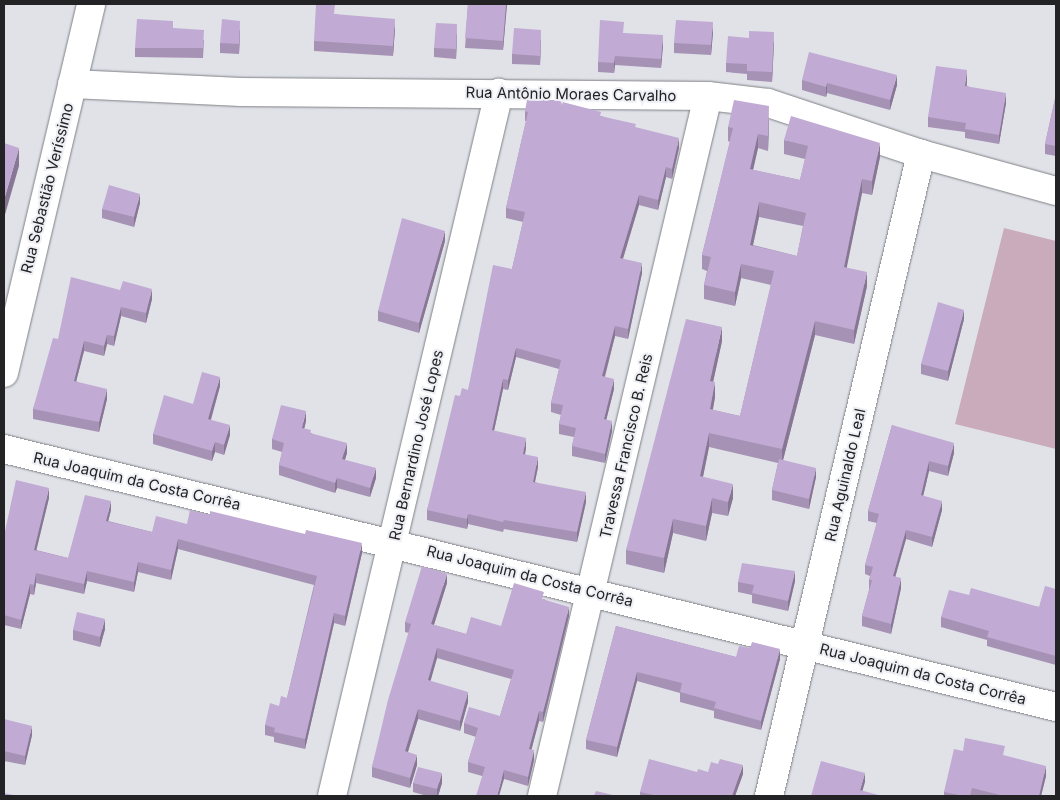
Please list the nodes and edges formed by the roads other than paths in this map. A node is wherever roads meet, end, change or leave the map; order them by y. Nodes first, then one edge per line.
1 (91, 4) edge
2 (72, 84) junction
3 (499, 93) junction
4 (708, 96) junction
5 (921, 154) junction
6 (1056, 191) edge
7 (4, 373) edge
8 (4, 449) edge
9 (394, 542) junction
10 (593, 591) junction
11 (806, 645) junction
12 (1056, 707) edge
13 (332, 796) edge
14 (542, 796) edge
15 (769, 796) edge

1 - 2 street, Rua Sebastião Veríssimo
2 - 3 street, Rua Antônio Moraes Carvalho
2 - 7 street, Rua Sebastião Veríssimo
3 - 4 street, Rua Antônio Moraes Carvalho
3 - 9 street, Rua Bernardino José Lopes
4 - 5 street, Rua Antônio Moraes Carvalho
4 - 10 street, Travessa Francisco B. Reis
5 - 6 street, Rua Antônio Moraes Carvalho
5 - 11 street, Rua Aguinaldo Leal
8 - 9 street, Rua Joaquim da Costa Corrêa
9 - 10 street, Rua Joaquim da Costa Corrêa
9 - 13 street, Rua Bernardino José Lopes
10 - 11 street, Rua Joaquim da Costa Corrêa
10 - 14 street, Travessa Francisco B. Reis
11 - 12 street, Rua Joaquim da Costa Corrêa
11 - 15 street, Rua Aguinaldo Leal

